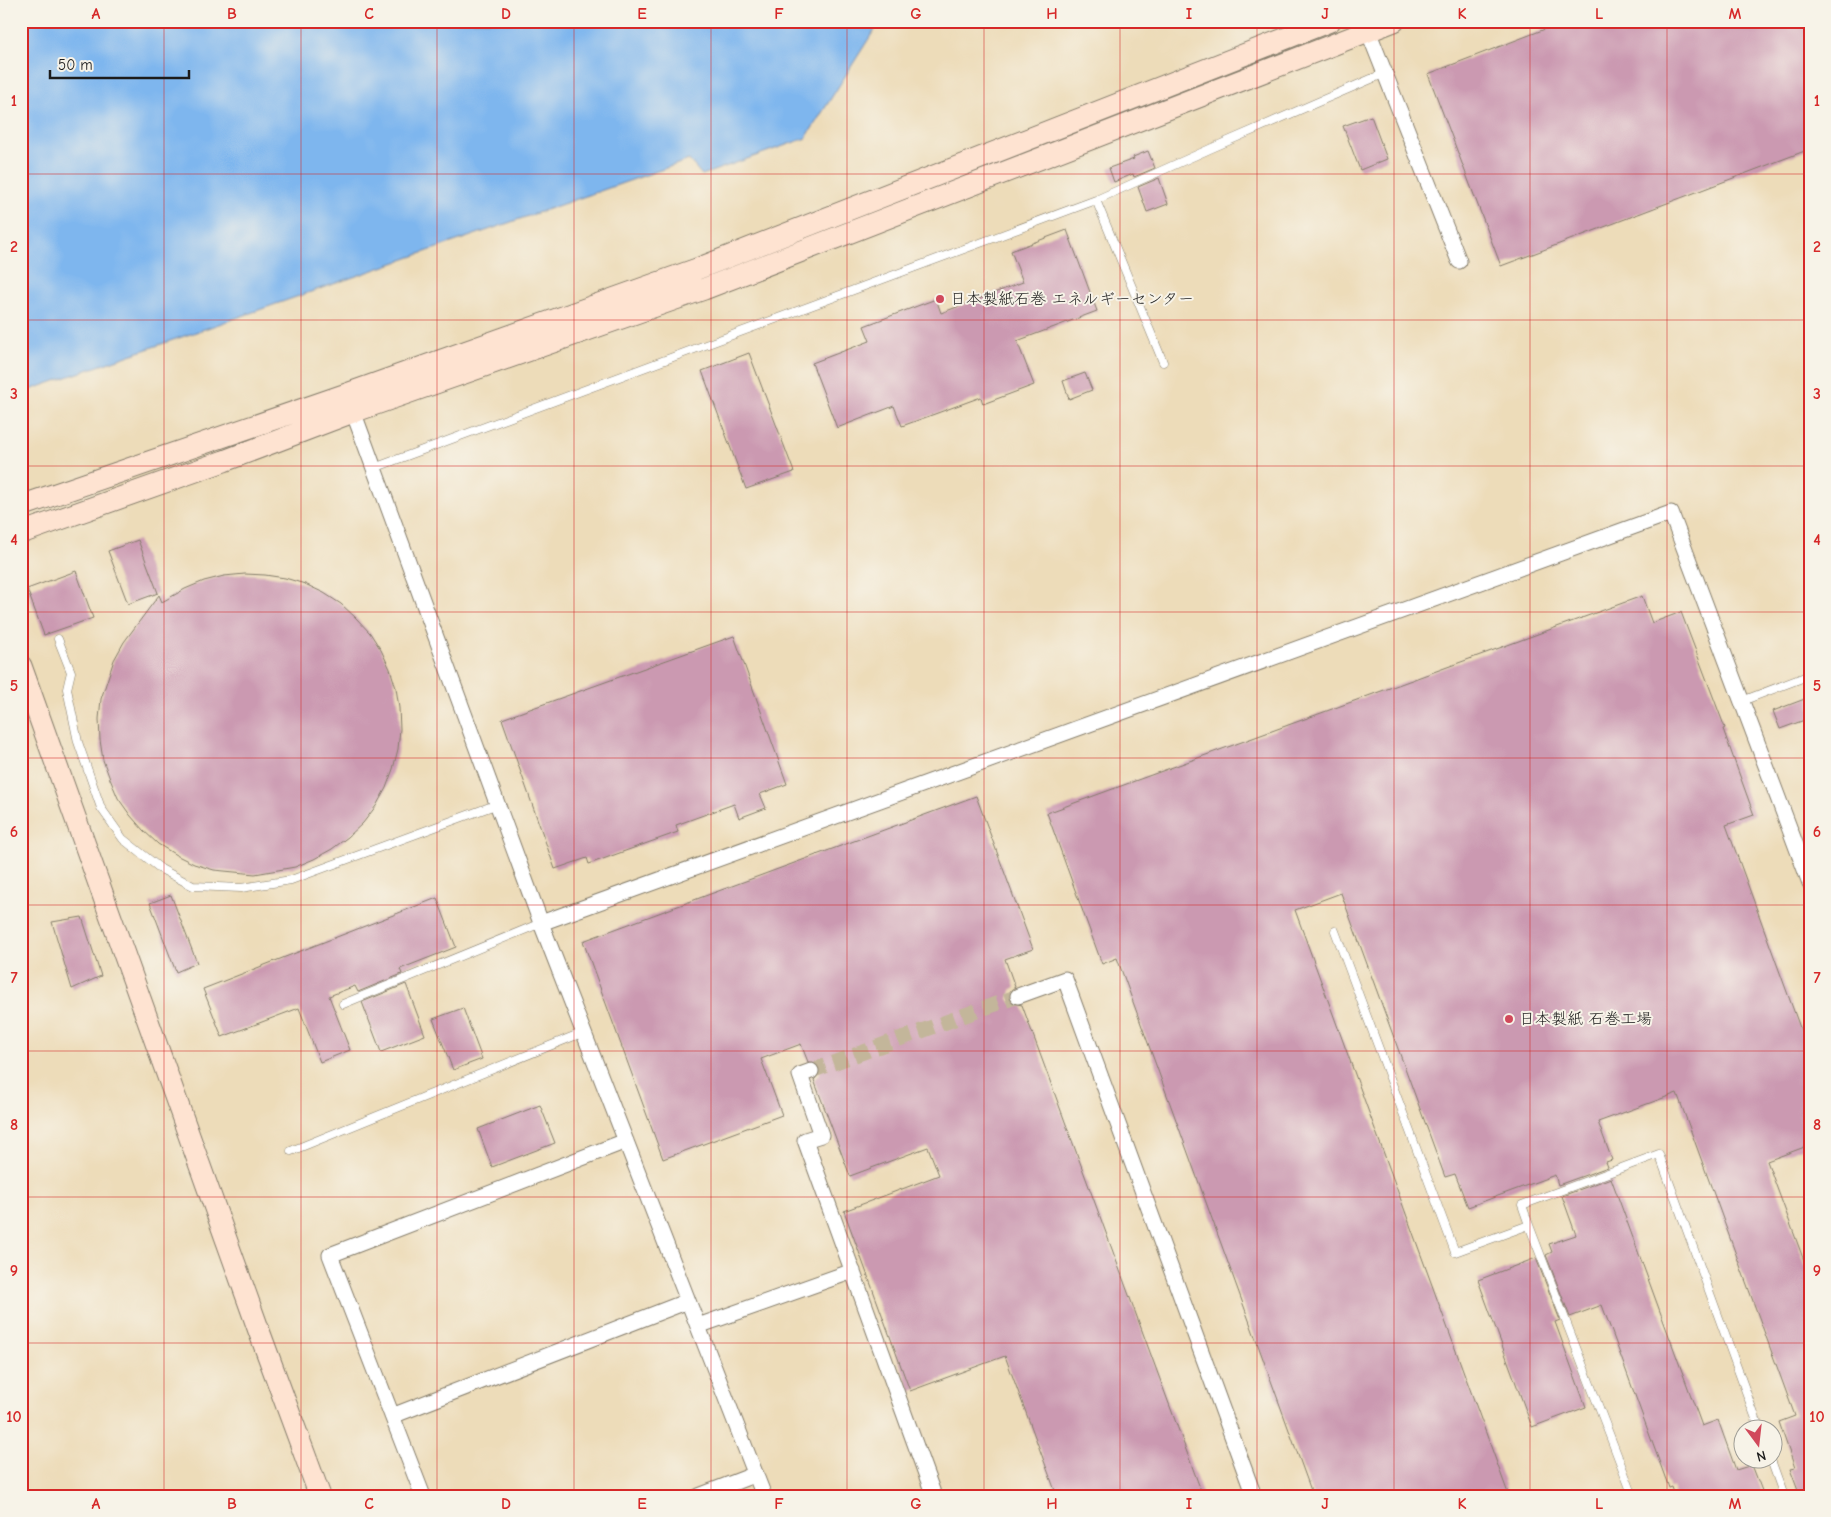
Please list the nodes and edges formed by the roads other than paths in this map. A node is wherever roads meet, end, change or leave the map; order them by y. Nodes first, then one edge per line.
1 (1330, 21) edge
2 (1394, 21) edge
3 (1367, 26) edge
4 (1385, 73) junction
5 (1096, 200) junction
6 (1459, 261) dead end
7 (1163, 362) dead end
8 (350, 403) junction
9 (374, 468) junction
10 (21, 506) edge
11 (21, 533) edge
12 (58, 639) dead end
13 (21, 666) edge
14 (1810, 674) edge
15 (1742, 701) junction
16 (498, 804) junction
17 (1810, 883) edge
18 (542, 923) junction
19 (1334, 932) dead end
20 (1018, 996) tunnel mouth
21 (343, 1004) dead end
22 (584, 1032) junction
23 (811, 1071) dead end
24 (626, 1141) junction
25 (291, 1151) dead end
26 (1529, 1224) junction
27 (853, 1271) junction
28 (688, 1301) junction
29 (698, 1326) junction
30 (392, 1416) junction
31 (1756, 1420) edge
32 (1775, 1470) edge
33 (756, 1474) junction
34 (320, 1496) edge
35 (423, 1496) edge
36 (699, 1496) edge
37 (764, 1496) edge
38 (934, 1496) edge
39 (1254, 1496) edge
40 (1634, 1496) edge
41 (1784, 1496) edge

1 - 8 street
2 - 3 street
3 - 4 street
3 - 8 street
4 - 5 lane
4 - 6 street
5 - 7 lane
5 - 9 lane
8 - 9 street
8 - 10 street
8 - 11 street
9 - 16 street
12 - 16 lane
13 - 34 street
14 - 15 lane
15 - 17 street
15 - 18 street
16 - 18 street
18 - 21 lane
18 - 22 street
19 - 26 lane
20 - 39 street
22 - 24 street
22 - 25 lane
23 - 27 street
24 - 28 street
24 - 30 street
26 - 31 lane
26 - 40 lane
27 - 29 street
27 - 38 street
28 - 29 street
28 - 30 street
29 - 33 street
30 - 35 street
32 - 41 lane
33 - 36 street
33 - 37 street

